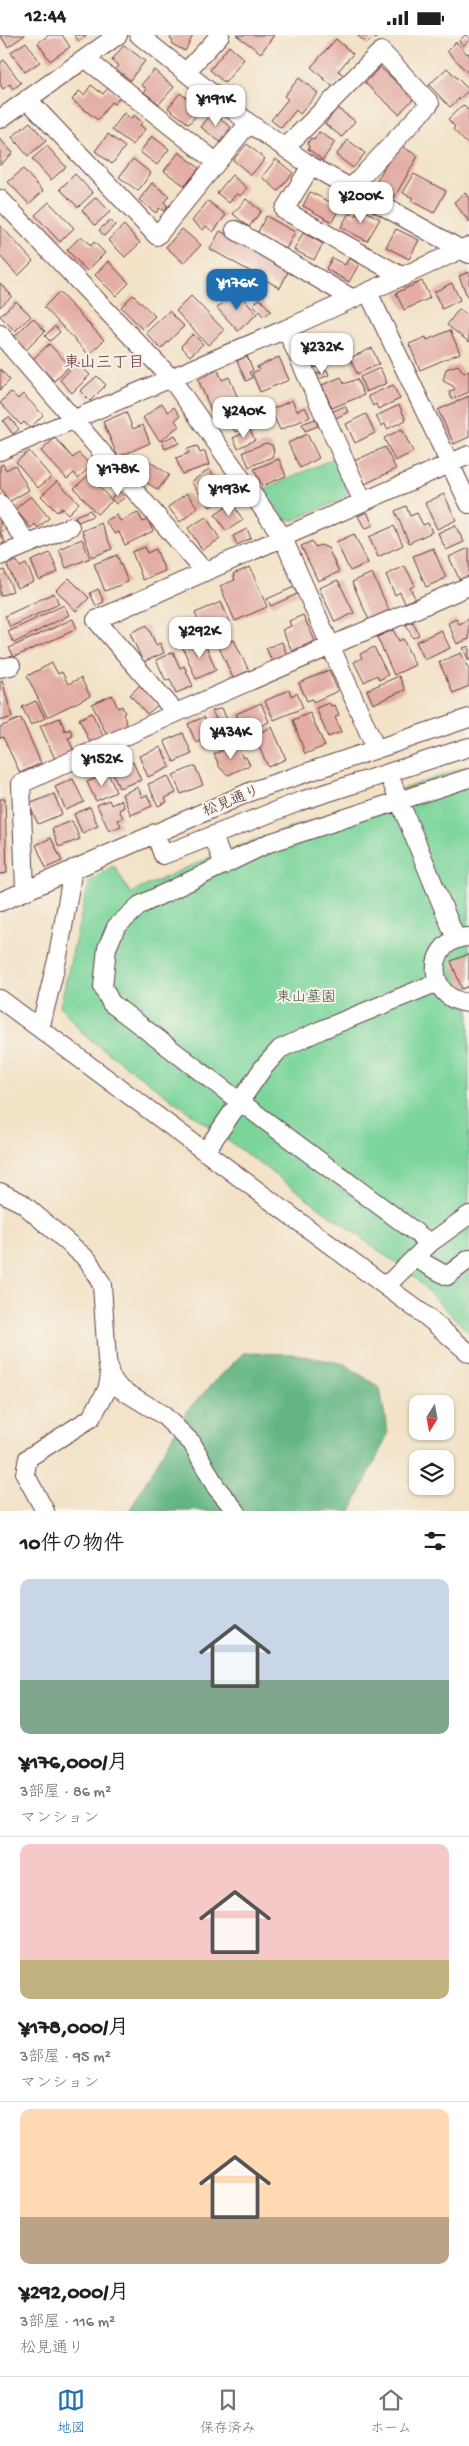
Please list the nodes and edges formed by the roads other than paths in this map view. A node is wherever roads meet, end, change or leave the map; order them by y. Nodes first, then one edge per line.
1 (118, 35) edge
2 (220, 35) edge
3 (149, 38) edge
4 (86, 59) junction
5 (186, 73) junction
6 (27, 99) junction
7 (0, 119) edge
8 (249, 123) junction
9 (284, 148) junction
10 (216, 162) junction
11 (311, 166) junction
12 (351, 188) junction
13 (0, 199) edge
14 (235, 230) dead end
15 (466, 250) edge
16 (403, 277) junction
17 (361, 296) junction
18 (286, 329) junction
19 (0, 334) edge
20 (170, 377) junction
21 (75, 420) junction
22 (0, 451) edge
23 (469, 455) edge
24 (450, 463) junction
25 (362, 501) junction
26 (0, 504) edge
27 (469, 504) edge
28 (70, 527) dead end
29 (282, 536) junction
30 (28, 544) junction
31 (0, 556) edge
32 (204, 571) junction
33 (469, 586) edge
34 (331, 646) junction
35 (176, 713) junction
36 (469, 718) edge
37 (444, 726) junction
38 (376, 749) junction
39 (462, 749) edge
40 (388, 773) junction
41 (469, 777) edge
42 (292, 778) junction
43 (301, 801) junction
44 (399, 802) junction
45 (154, 833) junction
46 (213, 836) junction
47 (224, 865) junction
48 (73, 869) junction
49 (25, 890) junction
50 (0, 901) edge
51 (463, 938) edge
52 (438, 982) junction
53 (0, 999) edge
54 (469, 1003) edge
55 (40, 1029) junction
56 (239, 1101) junction
57 (205, 1152) junction
58 (0, 1192) edge
59 (469, 1215) edge
60 (430, 1243) junction
61 (415, 1258) junction
62 (469, 1259) edge
63 (386, 1286) junction
64 (469, 1353) edge
65 (110, 1376) junction
66 (45, 1511) edge
67 (236, 1511) edge

1 - 4 street
2 - 5 street
3 - 5 street
4 - 6 street
4 - 10 street
5 - 8 street
6 - 7 street
6 - 10 street
8 - 9 street
8 - 10 street
9 - 11 street
9 - 12 street
11 - 12 street
11 - 16 street
12 - 15 street
13 - 20 street
14 - 17 street
15 - 16 street
16 - 17 street
17 - 18 street
17 - 24 street
18 - 20 street
18 - 25 street
19 - 21 street
20 - 21 street
20 - 29 street
21 - 22 street
21 - 32 street
23 - 24 street
24 - 25 street
24 - 27 street
25 - 29 street
26 - 30 street
28 - 30 street
29 - 32 street
29 - 34 street
30 - 31 street
32 - 35 street
33 - 34 street
34 - 35 street
34 - 38 street
35 - 49 street
36 - 37 street, 松見通り
37 - 38 street, 松見通り
37 - 39 street
38 - 42 street, 松見通り
39 - 40 street
40 - 43 street
40 - 44 street
41 - 44 street
42 - 43 street
42 - 45 street, 松見通り
43 - 46 street
44 - 47 street
44 - 51 street
45 - 46 street
45 - 48 street, 松見通り
46 - 47 street
47 - 56 street
48 - 49 street, 松見通り
48 - 55 street
49 - 50 street, 松見通り
51 - 52 street
52 - 54 street
52 - 56 street
53 - 55 street
55 - 57 street
56 - 57 street
56 - 60 street
57 - 63 street
58 - 65 street
59 - 60 street
60 - 61 street
61 - 62 street
61 - 63 street
63 - 64 street
65 - 66 street
65 - 67 street

